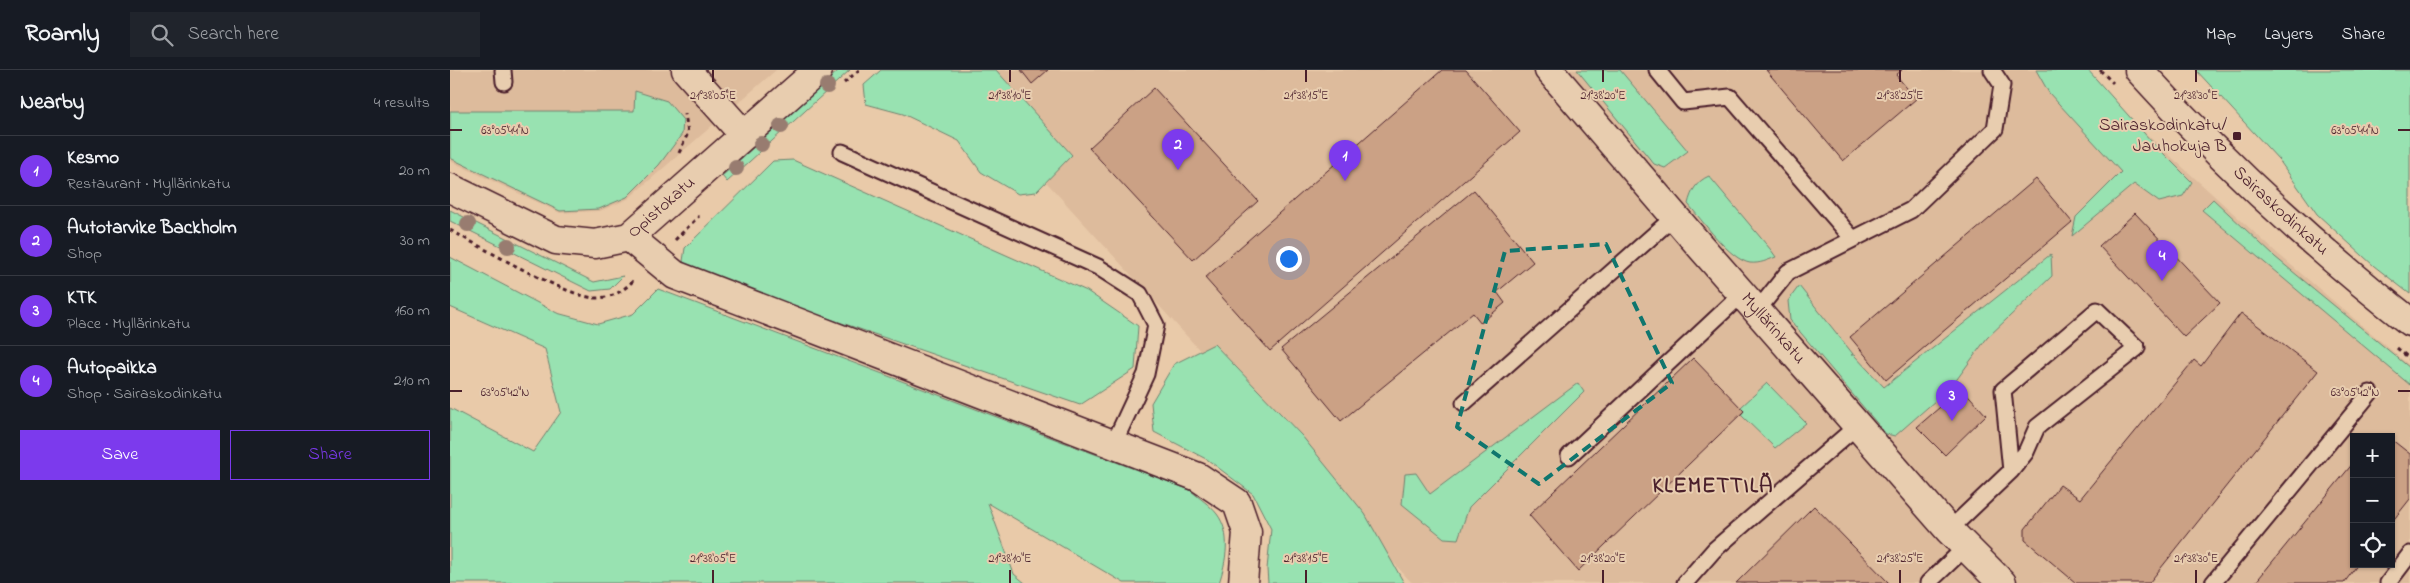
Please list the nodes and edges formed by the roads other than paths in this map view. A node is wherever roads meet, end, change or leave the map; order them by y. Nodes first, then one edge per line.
1 (686, 70) edge
2 (818, 70) edge
3 (1550, 70) edge
4 (1657, 70) edge
5 (1992, 70) edge
6 (2139, 70) edge
7 (744, 135) junction
8 (842, 152) dead end
9 (450, 188) edge
10 (1676, 216) junction
11 (629, 237) junction
12 (1852, 239) junction
13 (1749, 302) junction
14 (2410, 322) edge
15 (2370, 393) dead end
16 (1464, 403) dead end
17 (1858, 425) junction
18 (1113, 445) junction
19 (1569, 456) dead end
20 (2010, 471) junction
21 (1958, 538) junction
22 (2410, 554) edge
23 (1243, 583) edge
24 (1685, 583) edge
25 (1928, 583) edge
26 (2002, 583) edge
27 (2213, 583) edge
28 (2388, 583) edge

1 - 7 street
2 - 7 street, Opistokatu
3 - 10 street, Myllärinkatu
4 - 12 lane
5 - 12 lane
6 - 14 street, Sairaskodinkatu
7 - 11 street, Opistokatu
8 - 18 lane
9 - 11 street, Opistokatu
10 - 13 street, Myllärinkatu
10 - 16 lane
11 - 18 street
12 - 13 lane
13 - 17 street, Myllärinkatu
13 - 19 lane
15 - 27 lane
17 - 21 street, Myllärinkatu
17 - 24 lane
18 - 23 street
20 - 20 lane
20 - 21 lane
21 - 25 lane
21 - 26 street, Myllärinkatu
22 - 28 lane

